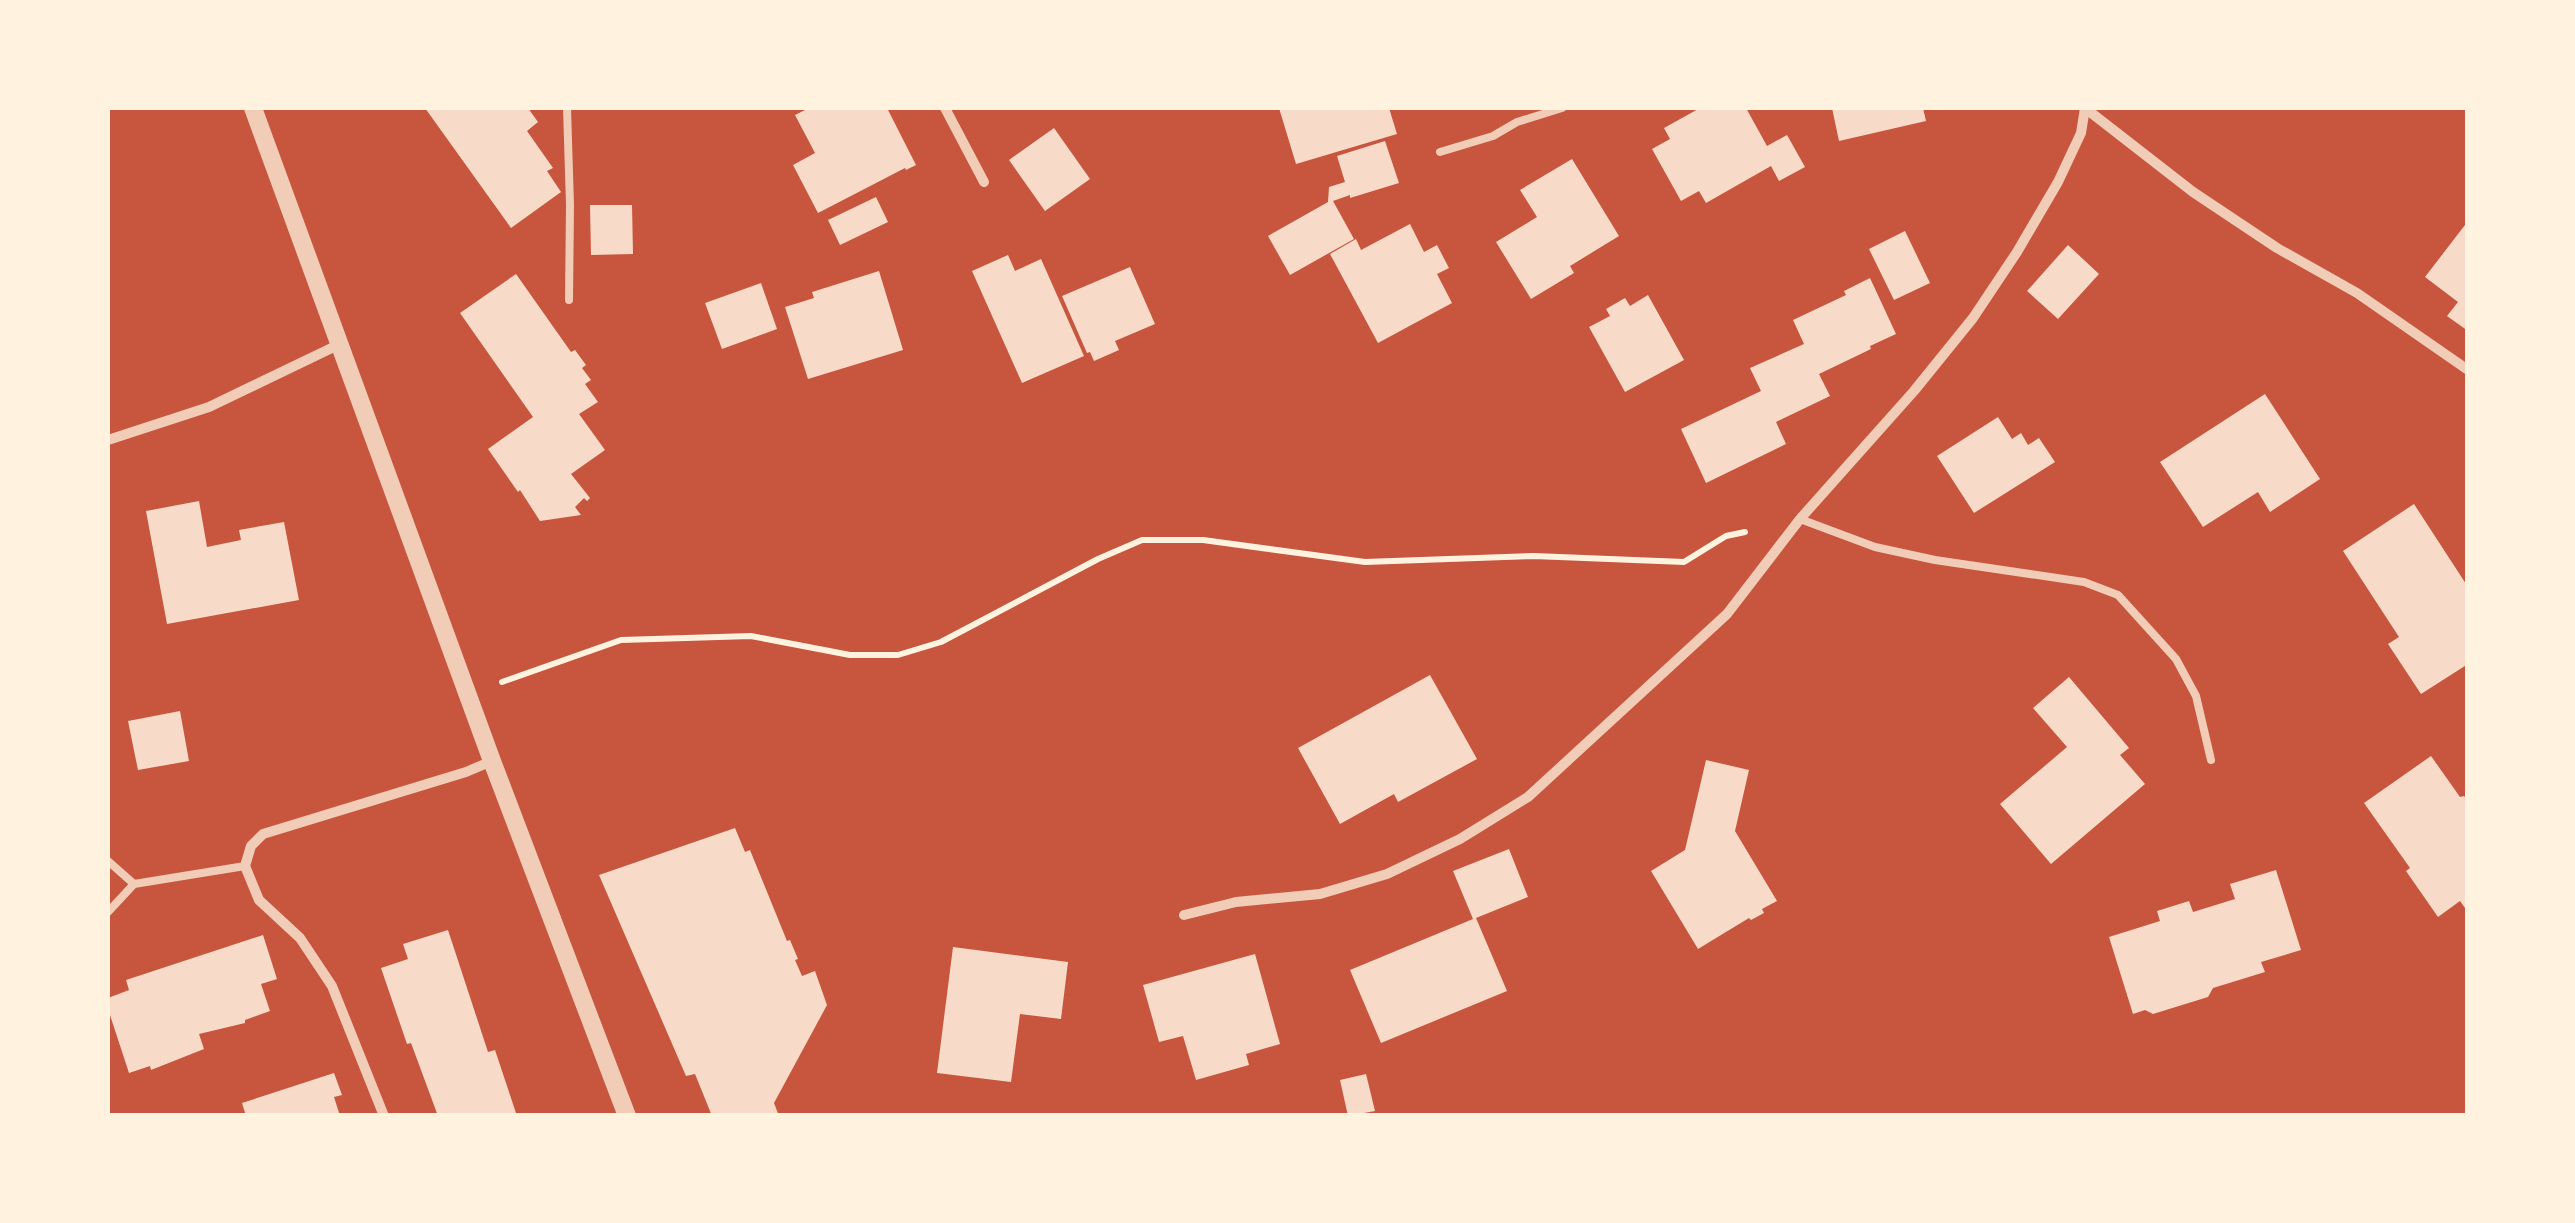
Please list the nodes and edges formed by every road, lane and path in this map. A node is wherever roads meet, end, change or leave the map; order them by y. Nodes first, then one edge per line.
1 (253, 108) edge
2 (568, 108) edge
3 (945, 108) edge
4 (1562, 108) edge
5 (2085, 108) edge
6 (1440, 152) dead end
7 (984, 182) dead end
8 (569, 300) dead end
9 (341, 344) junction
10 (2468, 370) edge
11 (108, 440) edge
12 (1800, 520) junction
13 (468, 694) junction
14 (492, 760) junction
15 (2211, 760) dead end
16 (108, 861) edge
17 (245, 866) junction
18 (134, 884) junction
19 (108, 912) edge
20 (1184, 915) dead end
21 (384, 1116) edge
22 (626, 1116) edge

1 - 9 street
2 - 8 lane
3 - 7 street
4 - 6 lane
5 - 10 street
5 - 12 street
9 - 11 street
9 - 13 street
12 - 13 path
12 - 15 lane
12 - 20 street
13 - 14 street
14 - 17 street
14 - 22 street
16 - 18 lane
17 - 18 lane
17 - 21 street
18 - 19 lane

